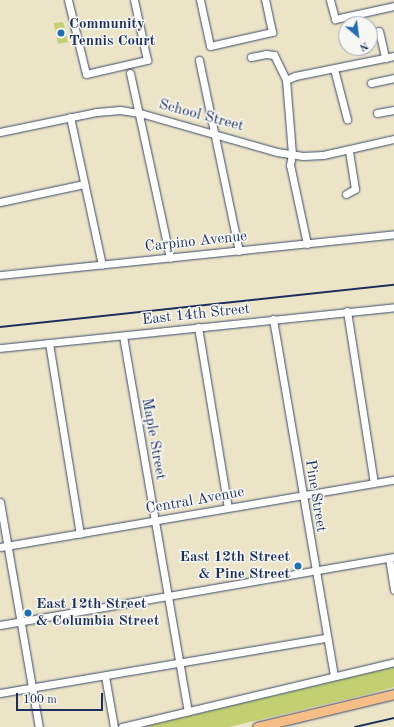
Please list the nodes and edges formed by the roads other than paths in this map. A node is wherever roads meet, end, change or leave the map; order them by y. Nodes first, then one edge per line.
1 (68, 0) edge
2 (134, 0) edge
3 (200, 0) edge
4 (265, 0) edge
5 (330, 0) edge
6 (394, 6) edge
7 (379, 31) dead end
8 (251, 56) dead end
9 (394, 56) edge
10 (385, 58) junction
11 (199, 60) dead end
12 (334, 69) junction
13 (130, 73) dead end
14 (394, 78) edge
15 (286, 80) junction
16 (371, 83) dead end
17 (394, 110) edge
18 (140, 113) junction
19 (376, 113) dead end
20 (70, 117) junction
21 (347, 119) dead end
22 (0, 132) edge
23 (215, 133) junction
24 (394, 139) edge
25 (348, 150) junction
26 (292, 154) junction
27 (84, 184) junction
28 (346, 194) dead end
29 (0, 202) edge
30 (394, 234) edge
31 (307, 244) junction
32 (240, 251) junction
33 (170, 258) junction
34 (102, 265) junction
35 (0, 275) edge
36 (394, 307) edge
37 (348, 311) junction
38 (273, 320) junction
39 (198, 327) junction
40 (123, 336) junction
41 (49, 343) junction
42 (0, 348) edge
43 (394, 480) edge
44 (374, 484) junction
45 (302, 496) junction
46 (0, 502) edge
47 (228, 508) junction
48 (154, 521) junction
49 (80, 534) junction
50 (8, 546) junction
51 (0, 547) edge
52 (391, 557) edge
53 (314, 571) junction
54 (394, 590) edge
55 (167, 596) junction
56 (20, 621) junction
57 (0, 625) edge
58 (326, 638) junction
59 (394, 662) edge
60 (179, 663) junction
61 (105, 676) junction
62 (334, 676) junction
63 (32, 688) junction
64 (0, 693) edge
65 (394, 694) edge
66 (188, 711) junction
67 (39, 727) edge
68 (114, 727) edge
69 (122, 727) edge
70 (257, 727) edge

1 - 2 street
3 - 4 street
5 - 6 street
7 - 10 street
8 - 15 street
9 - 10 street
10 - 12 street
11 - 23 street
12 - 15 street
12 - 21 street
13 - 18 street
14 - 16 street
15 - 26 street
17 - 19 street
18 - 20 street, School Street
18 - 23 street, School Street
18 - 33 street
20 - 22 street, School Street
20 - 27 street
23 - 26 street, School Street
23 - 32 street
24 - 25 street, School Street
25 - 26 street, School Street
25 - 28 street
26 - 31 street
27 - 29 street
27 - 34 street
30 - 31 street, Carpino Avenue
31 - 32 street, Carpino Avenue
32 - 33 street, Carpino Avenue
33 - 34 street, Carpino Avenue
34 - 35 street, Carpino Avenue
36 - 37 street, East 14th Street
37 - 38 street, East 14th Street
37 - 44 street
38 - 39 street, East 14th Street
38 - 45 street, Pine Street
39 - 40 street, East 14th Street
39 - 47 street
40 - 41 street, East 14th Street
40 - 48 street, Maple Street
41 - 42 street, East 14th Street
41 - 49 street
43 - 44 street, Central Avenue
44 - 45 street, Central Avenue
45 - 47 street, Central Avenue
45 - 53 street, Pine Street
46 - 50 street
47 - 48 street, Central Avenue
48 - 49 street, Central Avenue
48 - 55 street, Maple Street
49 - 50 street, Central Avenue
50 - 51 street, Central Avenue
50 - 56 street
52 - 53 street
52 - 54 street
53 - 55 street
53 - 58 street, Pine Street
55 - 56 street
55 - 60 street, Maple Street
56 - 57 street
56 - 63 street
58 - 60 street
58 - 62 street, Pine Street
59 - 62 street
60 - 61 street
60 - 66 street, Maple Street
61 - 63 street
61 - 68 street
62 - 66 street
63 - 64 street
63 - 67 street
65 - 70 main road
66 - 69 street

